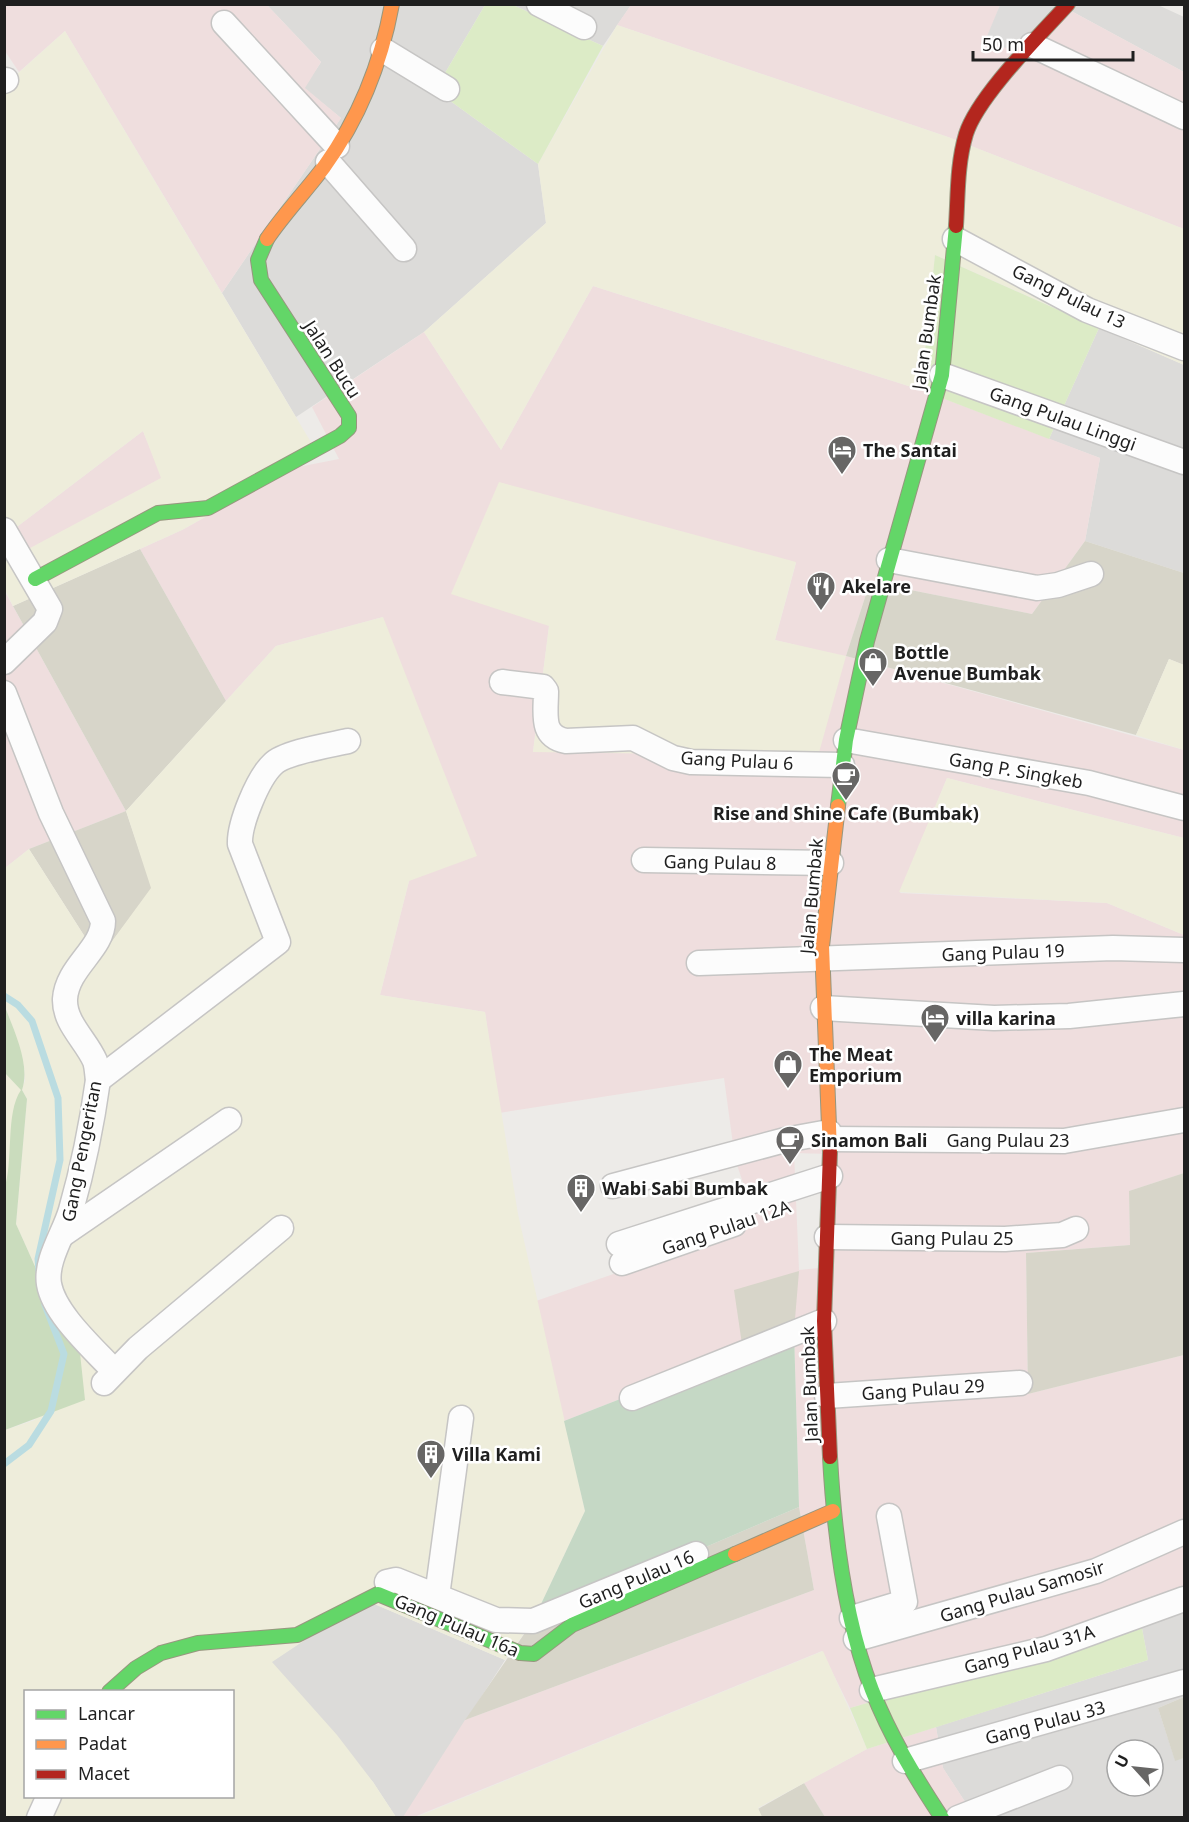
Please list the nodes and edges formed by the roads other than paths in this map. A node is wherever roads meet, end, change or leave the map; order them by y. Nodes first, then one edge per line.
1 (392, 4) edge
2 (539, 4) edge
3 (1068, 4) edge
4 (224, 23) dead end
5 (584, 27) dead end
6 (1032, 45) junction
7 (383, 51) junction
8 (447, 89) dead end
9 (1185, 117) edge
10 (333, 154) junction
11 (955, 239) junction
12 (404, 249) dead end
13 (1185, 348) edge
14 (942, 375) junction
15 (1185, 462) edge
16 (4, 530) edge
17 (889, 560) junction
18 (1091, 574) dead end
19 (35, 579) junction
20 (4, 662) edge
21 (502, 682) dead end
22 (4, 693) edge
23 (846, 740) junction
24 (348, 741) dead end
25 (842, 765) junction
26 (1185, 808) edge
27 (644, 860) dead end
28 (831, 863) junction
29 (1185, 950) edge
30 (822, 959) junction
31 (699, 963) dead end
32 (1185, 1004) edge
33 (823, 1008) junction
34 (98, 1080) junction
35 (1185, 1119) edge
36 (229, 1120) dead end
37 (830, 1136) junction
38 (830, 1184) junction
39 (613, 1186) dead end
40 (281, 1228) dead end
41 (1076, 1230) dead end
42 (63, 1234) junction
43 (827, 1237) junction
44 (620, 1254) dead end
45 (824, 1321) junction
46 (1020, 1383) dead end
47 (827, 1396) junction
48 (632, 1398) dead end
49 (461, 1418) dead end
50 (832, 1505) junction
51 (889, 1516) dead end
52 (1185, 1532) edge
53 (387, 1582) dead end
54 (437, 1596) junction
55 (1185, 1599) edge
56 (854, 1628) junction
57 (1185, 1682) edge
58 (111, 1690) edge
59 (872, 1690) junction
60 (905, 1761) junction
61 (1060, 1778) dead end
62 (49, 1798) edge
63 (942, 1816) edge
64 (39, 1818) edge

1 - 7 street, Jalan Bucu
2 - 5 street
3 - 6 street, Jalan Bumbak
4 - 10 street
6 - 9 street
6 - 11 street, Jalan Bumbak
7 - 8 street
7 - 10 street, Jalan Bucu
10 - 12 street
10 - 19 street, Jalan Bucu
11 - 13 street, Gang Pulau 13
11 - 14 street, Jalan Bumbak
14 - 15 street, Gang Pulau Linggi
14 - 17 street, Jalan Bumbak
16 - 19 street
17 - 18 street
17 - 23 street, Jalan Bumbak
19 - 20 street
21 - 25 street, Gang Pulau 6
22 - 34 street, Gang Pengeritan
23 - 25 street, Jalan Bumbak
23 - 26 street, Gang P. Singkeb
24 - 34 street
25 - 28 street, Jalan Bumbak
27 - 28 street, Gang Pulau 8
28 - 30 street, Jalan Bumbak
29 - 30 street, Gang Pulau 19
30 - 31 street, Gang Pulau 19
30 - 33 street, Jalan Bumbak
32 - 33 street
33 - 37 street, Jalan Bumbak
34 - 42 street, Gang Pengeritan
35 - 37 street, Gang Pulau 23
36 - 42 street
37 - 38 street, Jalan Bumbak
37 - 39 street, Gang Pulau 23
38 - 43 street, Jalan Bumbak
38 - 44 street
40 - 42 street, Gang Pengeritan
41 - 43 street, Gang Pulau 25
43 - 45 street, Jalan Bumbak
45 - 47 street, Jalan Bumbak
45 - 48 street
46 - 47 street, Gang Pulau 29
47 - 50 street, Jalan Bumbak
49 - 54 street
50 - 54 street, Gang Pulau 16
50 - 56 street, Jalan Bumbak
50 - 58 street, Gang Pulau 16a
51 - 56 street
52 - 56 street, Gang Pulau Samosir
53 - 54 street, Gang Pulau 16
55 - 59 street, Gang Pulau 31A
56 - 59 street, Jalan Bumbak
57 - 60 street, Gang Pulau 33
59 - 60 street, Jalan Bumbak
60 - 63 street, Jalan Bumbak
61 - 63 street
62 - 64 street

